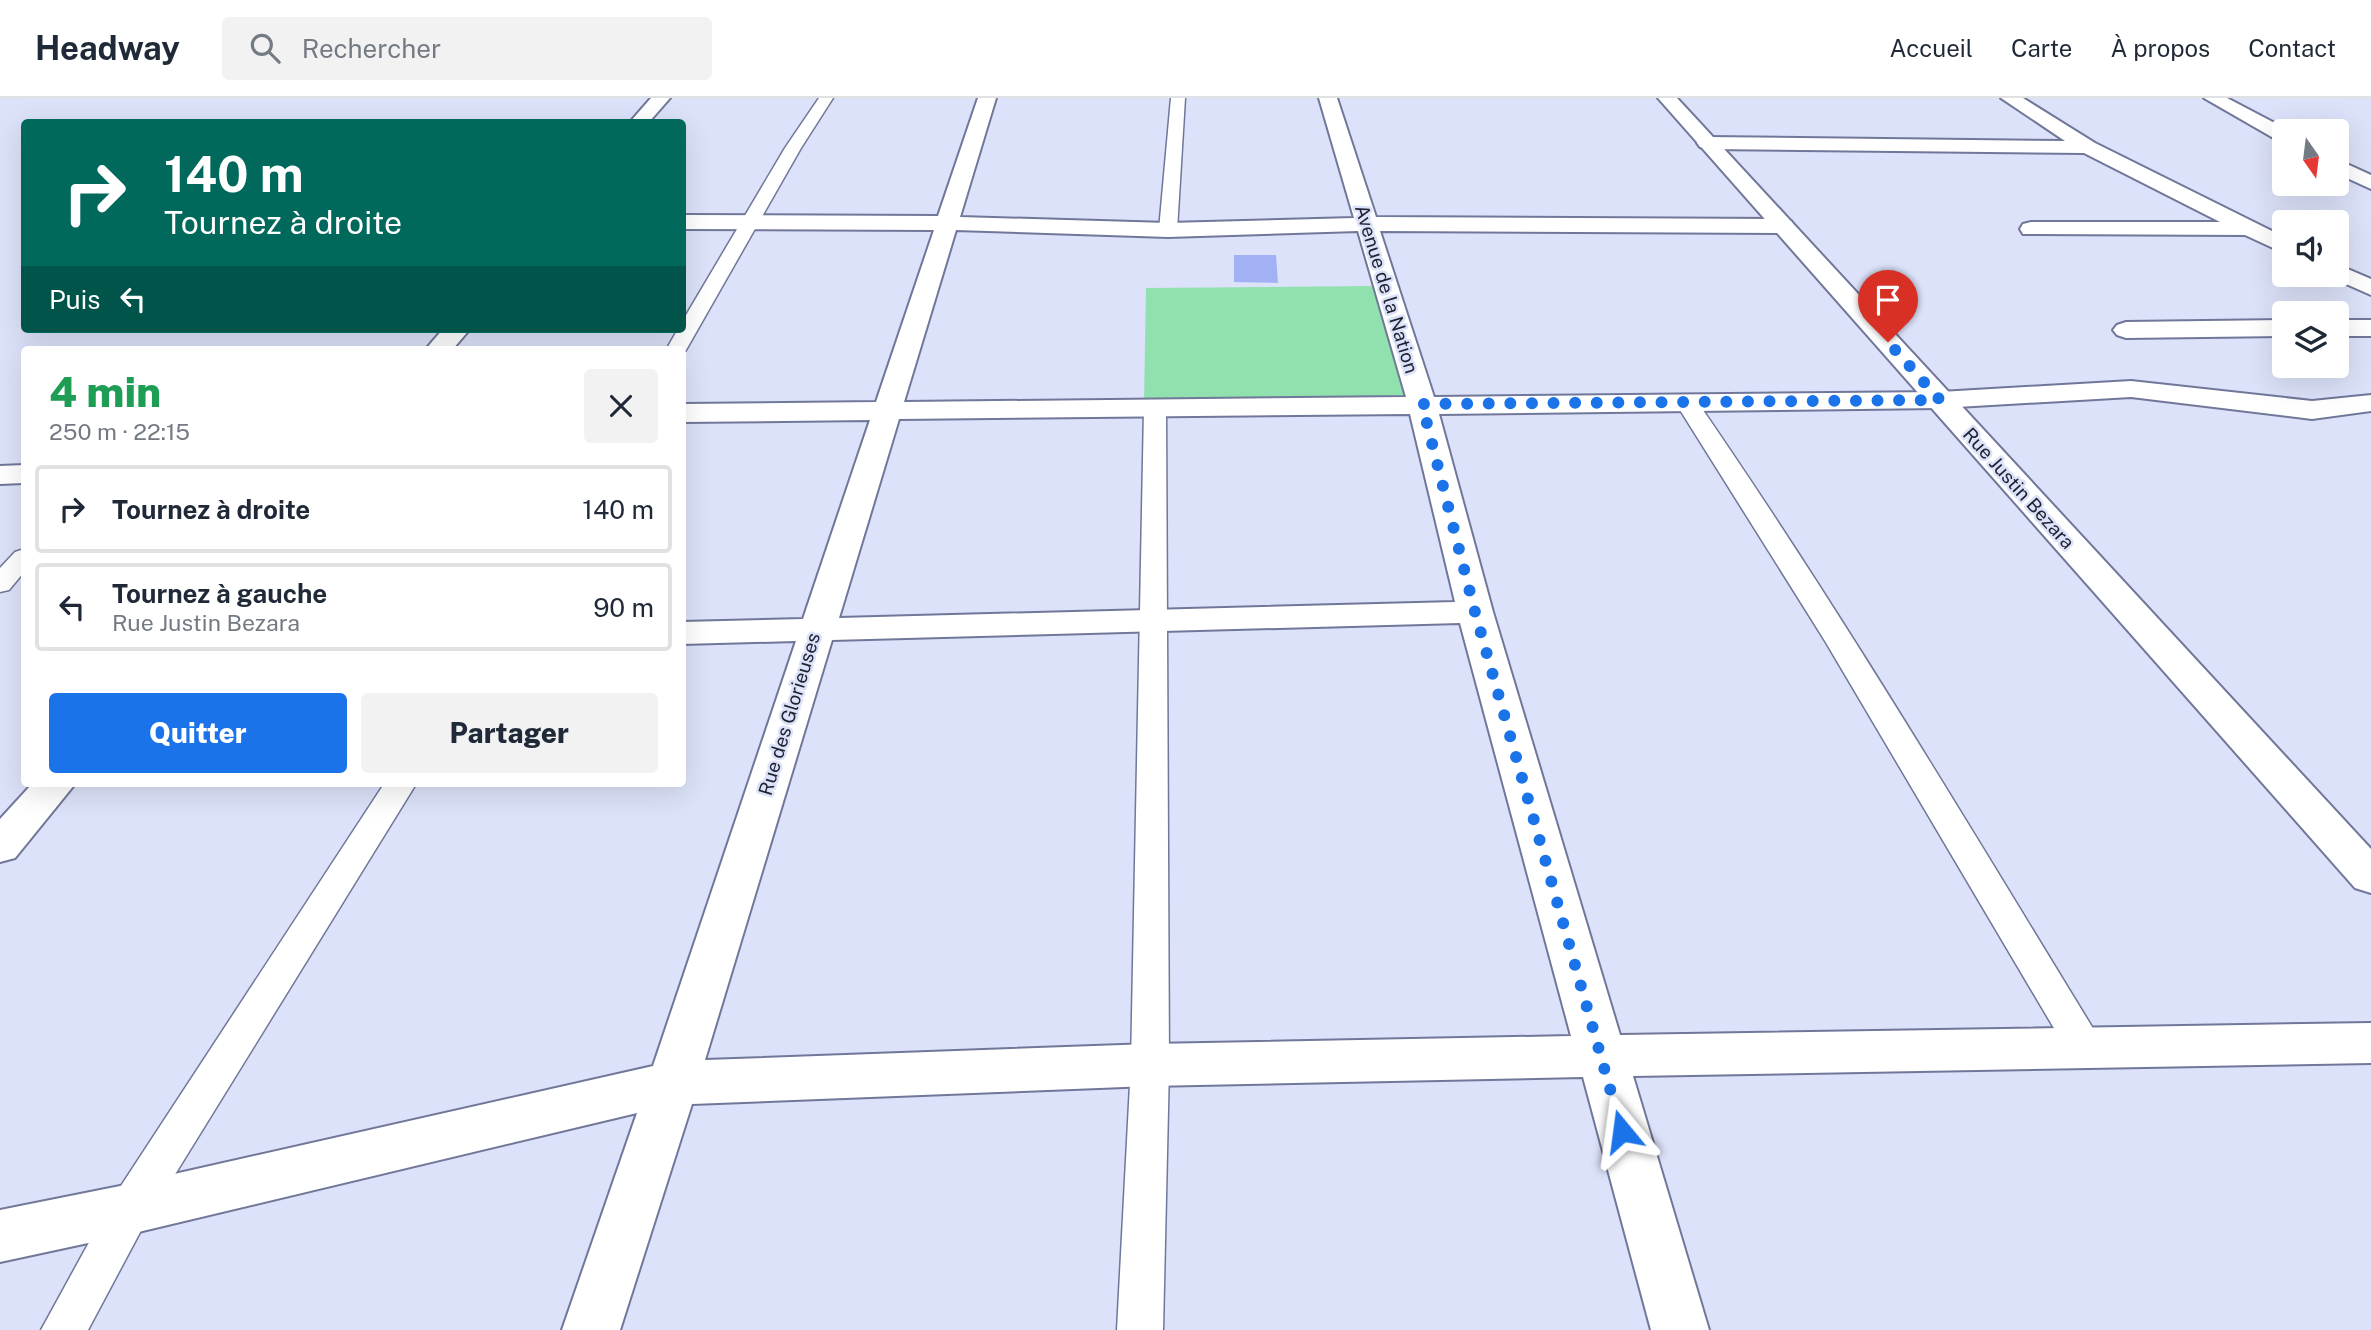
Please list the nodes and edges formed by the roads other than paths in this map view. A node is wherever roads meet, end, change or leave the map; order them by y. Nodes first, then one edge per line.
1 (661, 98) edge
2 (826, 98) edge
3 (987, 98) edge
4 (1178, 98) edge
5 (1328, 98) edge
6 (1667, 98) edge
7 (2010, 98) edge
8 (2213, 98) edge
9 (642, 119) edge
10 (2272, 130) edge
11 (1707, 143) junction
12 (2088, 147) junction
13 (2349, 171) edge
14 (2371, 183) edge
15 (686, 222) edge
16 (752, 222) junction
17 (946, 223) junction
18 (1367, 224) junction
19 (1783, 226) junction
20 (2031, 229) dead end
21 (2248, 229) junction
22 (1168, 230) junction
23 (2272, 240) edge
24 (2349, 277) edge
25 (2371, 288) edge
26 (2272, 328) edge
27 (2349, 328) edge
28 (2371, 328) edge
29 (2126, 330) dead end
30 (678, 346) edge
31 (1940, 400) junction
32 (1686, 402) junction
33 (2371, 403) edge
34 (1422, 404) junction
35 (1155, 408) junction
36 (885, 413) junction
37 (686, 414) edge
38 (21, 474) edge
39 (0, 475) edge
40 (21, 560) edge
41 (0, 584) edge
42 (1475, 612) junction
43 (1154, 621) junction
44 (815, 631) junction
45 (686, 634) edge
46 (52, 787) edge
47 (398, 787) edge
48 (0, 847) edge
49 (2371, 877) edge
50 (2371, 1043) edge
51 (2084, 1046) junction
52 (1600, 1056) junction
53 (1150, 1065) junction
54 (673, 1083) junction
55 (130, 1209) junction
56 (0, 1236) edge
57 (64, 1330) edge
58 (591, 1330) edge
59 (1140, 1330) edge
60 (1679, 1330) edge

1 - 9 street
2 - 16 lane
3 - 17 street, Rue des Glorieuses
4 - 22 lane
5 - 18 street, Avenue de la Nation
6 - 11 street, Rue Justin Bezara
7 - 12 street
8 - 10 street
11 - 12 street
11 - 19 street, Rue Justin Bezara
12 - 21 street
13 - 14 street
15 - 16 street
16 - 17 street
16 - 30 lane
17 - 22 street
17 - 36 street, Rue des Glorieuses
18 - 19 street
18 - 22 street
18 - 34 street, Avenue de la Nation
19 - 31 street, Rue Justin Bezara
20 - 21 street
21 - 23 street
24 - 25 street
26 - 29 street
27 - 28 street
31 - 32 street
31 - 33 street
31 - 49 street, Rue Justin Bezara
32 - 34 street
32 - 51 lane
34 - 35 street
34 - 42 street, Avenue de la Nation
35 - 36 street
35 - 43 lane
36 - 37 street
36 - 44 street, Rue des Glorieuses
38 - 39 street
40 - 41 lane
42 - 43 street
42 - 52 street, Avenue de la Nation
43 - 44 street
43 - 53 lane
44 - 45 street
44 - 54 street, Rue des Glorieuses
46 - 48 street
47 - 55 lane
50 - 51 street
51 - 52 street
52 - 53 street
52 - 60 street, Avenue de la Nation
53 - 54 street
53 - 59 lane
54 - 55 street
54 - 58 street, Rue des Glorieuses
55 - 56 street
55 - 57 lane

